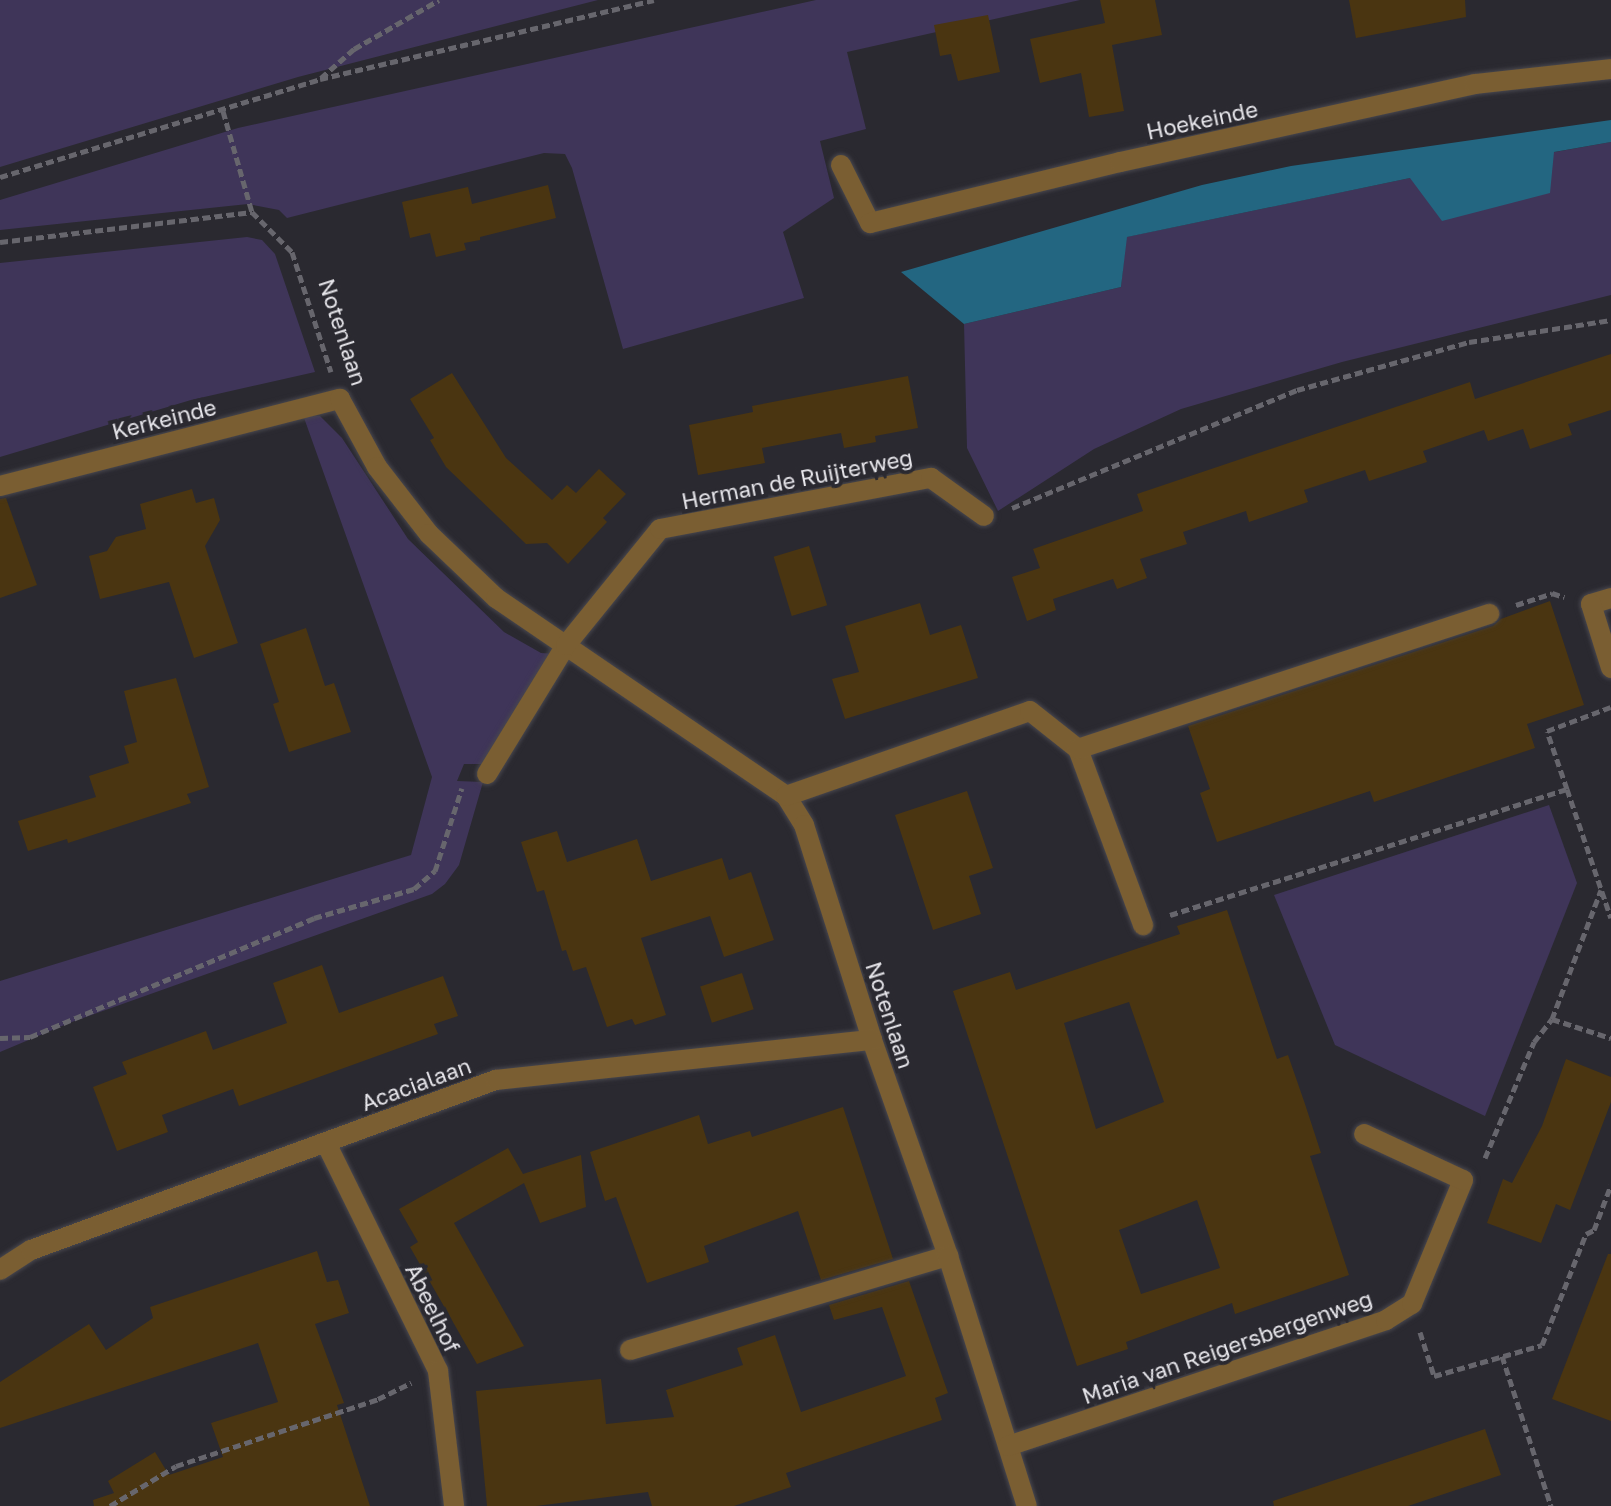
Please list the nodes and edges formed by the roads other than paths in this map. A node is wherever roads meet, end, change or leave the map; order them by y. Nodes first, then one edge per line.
1 (1611, 69) edge
2 (841, 165) dead end
3 (340, 399) joint
4 (0, 486) edge
5 (984, 516) road end
6 (1601, 601) edge
7 (1489, 614) road end
8 (566, 645) junction
9 (1611, 668) edge
10 (1078, 749) junction
11 (487, 774) road end
12 (786, 796) junction
13 (1143, 925) road end
14 (872, 1040) junction
15 (1364, 1134) dead end
16 (326, 1143) junction
17 (948, 1256) junction
18 (0, 1270) edge
19 (630, 1350) dead end
20 (1008, 1446) junction
21 (454, 1506) edge
22 (1027, 1506) edge

1 - 2 street, Hoekeinde
3 - 4 street, Kerkeinde
3 - 8 street, Notenlaan
5 - 8 street, Herman de Ruijterweg
6 - 9 street
7 - 10 street
8 - 11 street
8 - 12 street, Notenlaan
10 - 12 street
10 - 13 street
12 - 14 street, Notenlaan
14 - 16 street, Acacialaan
14 - 17 street, Notenlaan
15 - 20 street, Maria van Reigersbergenweg
16 - 18 street, Acacialaan
16 - 21 street, Abeelhof
17 - 19 street
17 - 20 street, Notenlaan
20 - 22 street, Notenlaan

